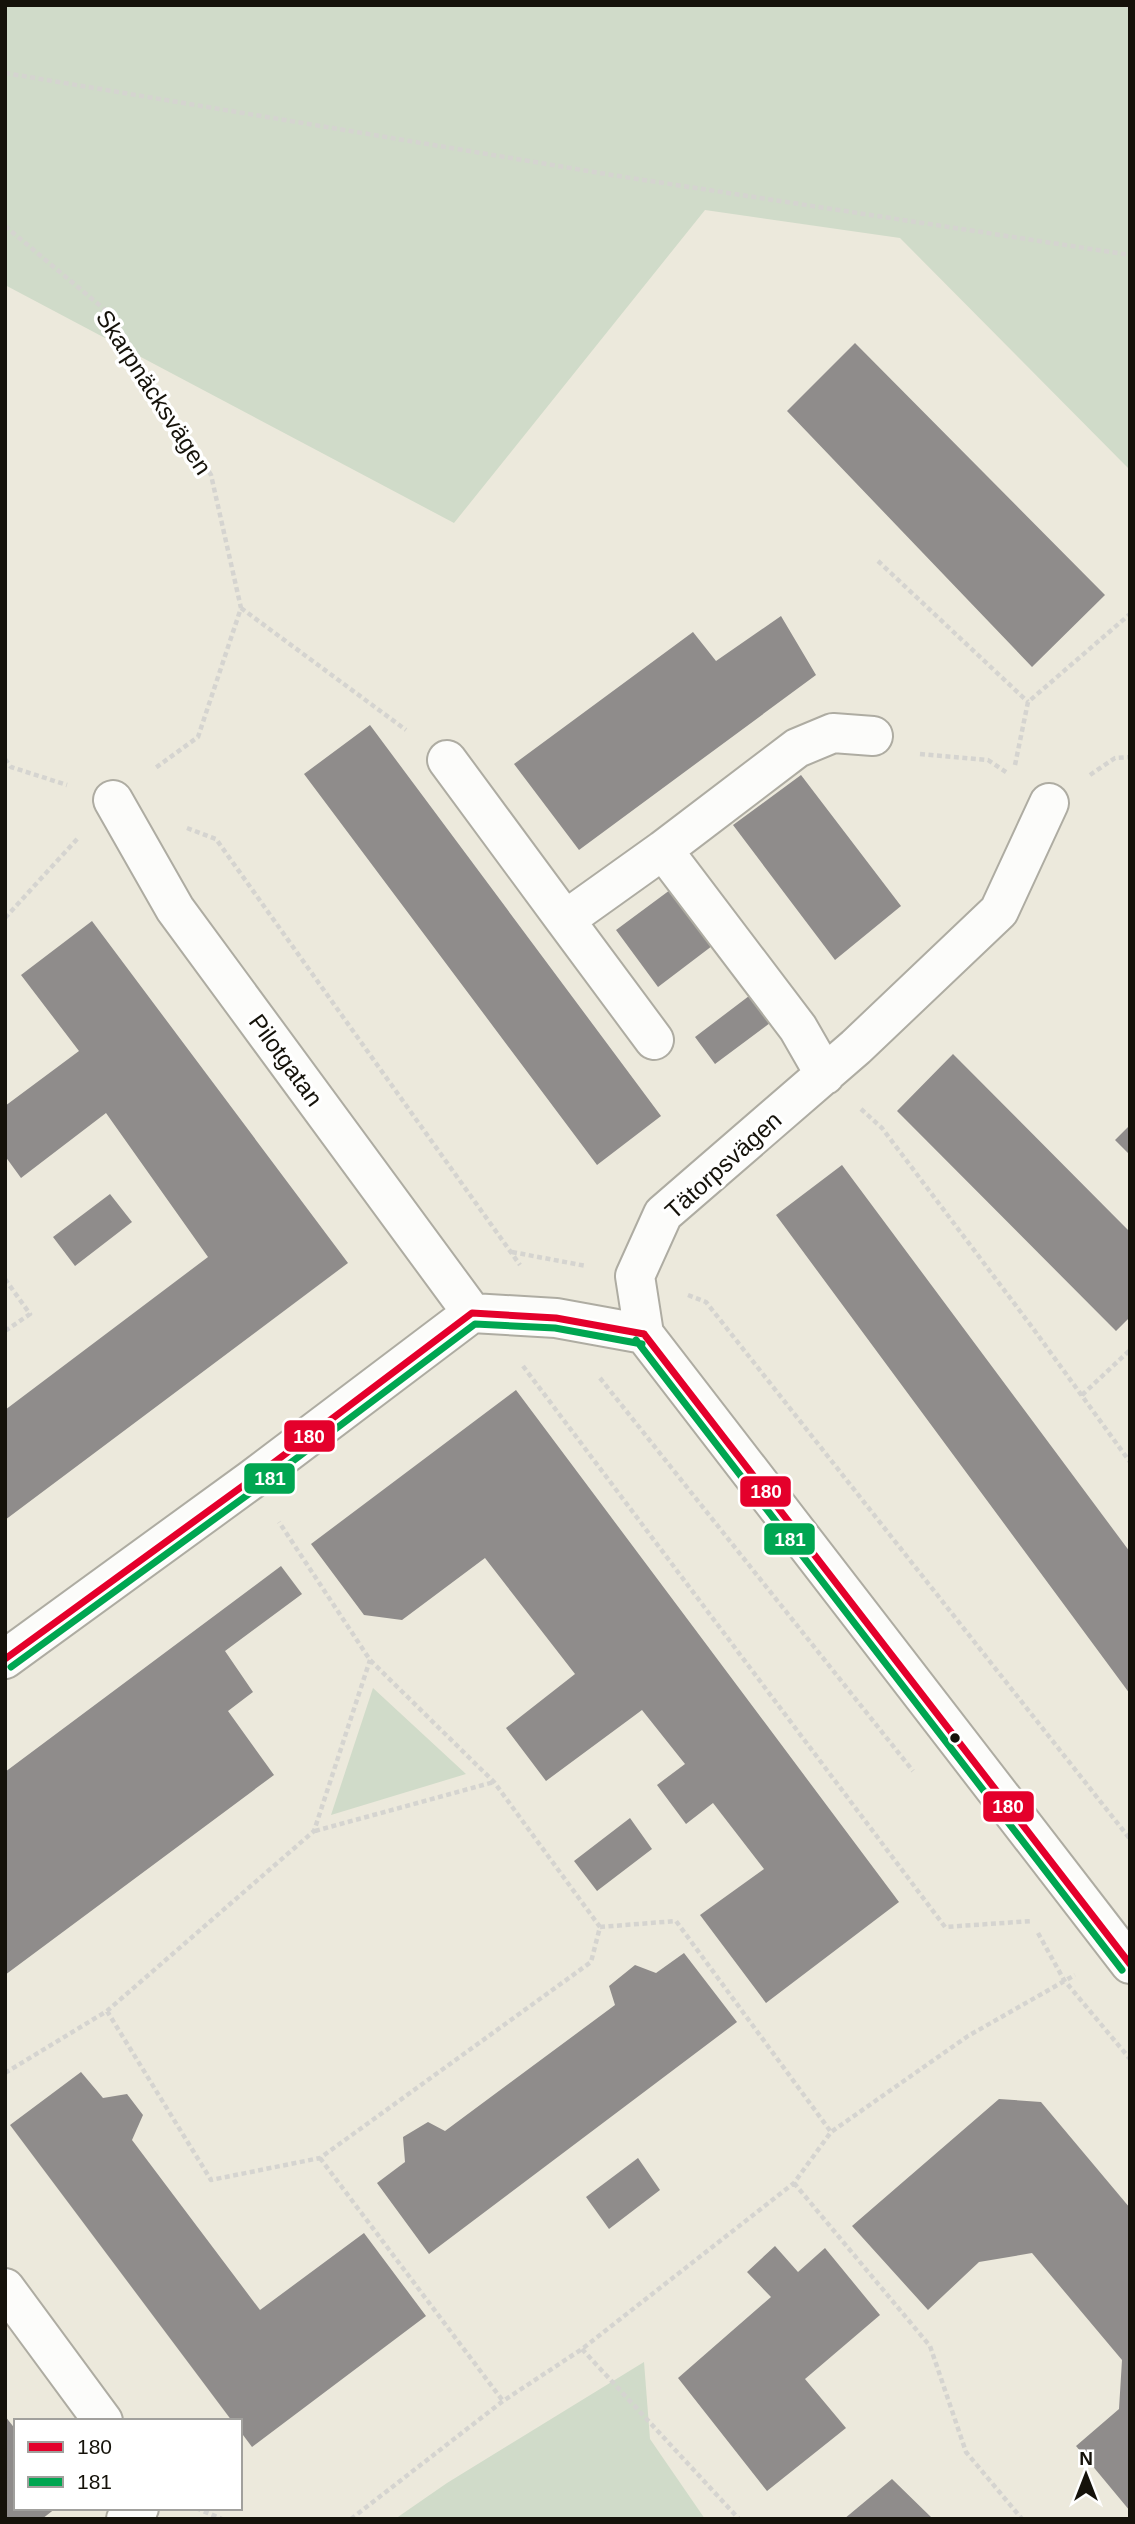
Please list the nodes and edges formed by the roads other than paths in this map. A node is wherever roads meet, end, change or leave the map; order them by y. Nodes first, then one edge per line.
1 (873, 736) road end
2 (447, 760) road end
3 (113, 800) road end
4 (1049, 803) dead end
5 (663, 850) junction
6 (565, 920) junction
7 (654, 1040) dead end
8 (825, 1075) junction
9 (472, 1313) junction
10 (644, 1334) junction
11 (5, 1659) edge
12 (1126, 1959) edge
13 (5, 2288) edge
14 (102, 2419) edge

1 - 5 street
2 - 6 street
3 - 9 street, Pilotgatan
4 - 8 street, Tätorpsvägen
5 - 6 street
5 - 8 street
6 - 7 street
8 - 10 street, Tätorpsvägen
9 - 10 street
9 - 11 street
10 - 12 street
13 - 14 street

